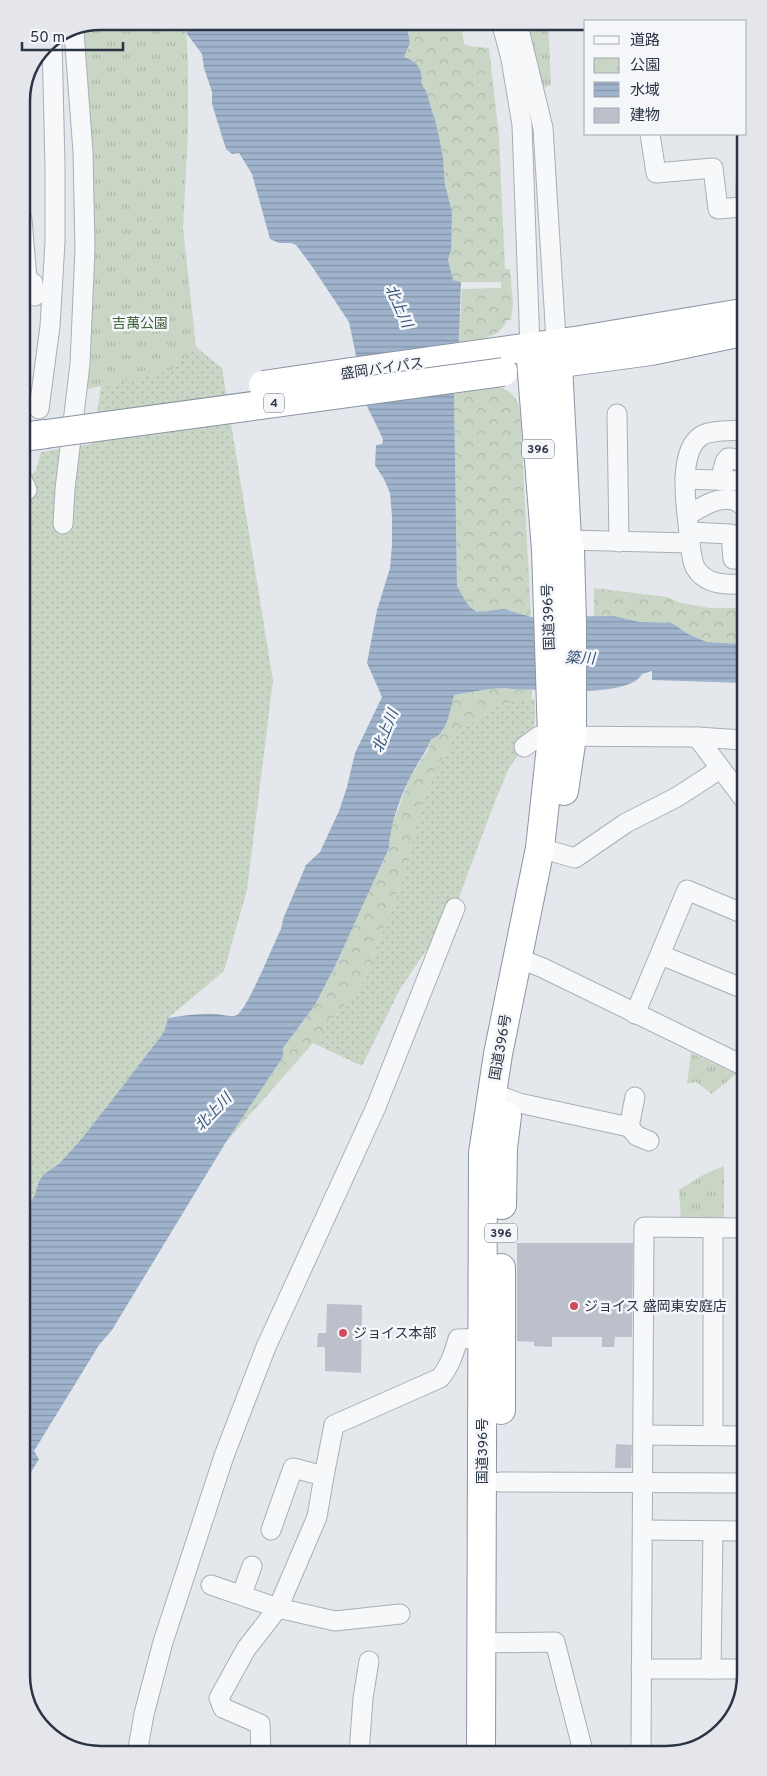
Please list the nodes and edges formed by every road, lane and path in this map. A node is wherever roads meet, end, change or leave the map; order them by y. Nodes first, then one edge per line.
1 (503, 30) edge
2 (519, 30) edge
3 (74, 35) edge
4 (52, 50) edge
5 (650, 135) edge
6 (737, 207) edge
7 (737, 314) edge
8 (737, 333) edge
9 (544, 356) junction
10 (617, 414) dead end
11 (35, 424) edge
12 (737, 430) edge
13 (737, 460) edge
14 (686, 479) junction
15 (720, 480) junction
16 (737, 481) edge
17 (737, 502) edge
18 (63, 524) dead end
19 (689, 530) junction
20 (619, 542) junction
21 (561, 547) junction
22 (737, 559) edge
23 (737, 584) edge
24 (562, 729) junction
25 (697, 737) junction
26 (737, 740) edge
27 (524, 747) dead end
28 (720, 769) junction
29 (737, 790) edge
30 (547, 850) junction
31 (455, 908) dead end
32 (737, 911) edge
33 (661, 955) junction
34 (526, 961) junction
35 (737, 986) edge
36 (635, 1014) junction
37 (737, 1063) edge
38 (500, 1096) junction
39 (635, 1097) dead end
40 (629, 1127) junction
41 (649, 1141) dead end
42 (713, 1228) junction
43 (737, 1228) edge
44 (492, 1338) junction
45 (643, 1435) junction
46 (713, 1435) junction
47 (737, 1436) edge
48 (324, 1476) junction
49 (500, 1482) junction
50 (643, 1482) junction
51 (737, 1483) edge
52 (271, 1530) dead end
53 (643, 1530) junction
54 (712, 1531) junction
55 (737, 1531) edge
56 (252, 1566) dead end
57 (211, 1585) dead end
58 (242, 1594) junction
59 (278, 1608) junction
60 (400, 1614) dead end
61 (491, 1643) junction
62 (368, 1661) dead end
63 (642, 1669) junction
64 (711, 1669) junction
65 (737, 1669) edge
66 (138, 1746) edge
67 (261, 1746) edge
68 (360, 1746) edge
69 (482, 1746) edge
70 (499, 1746) edge
71 (583, 1746) edge
72 (641, 1746) edge

1 - 9 street
2 - 9 street
3 - 18 street
4 - 11 street
5 - 6 street
7 - 9 highway, 盛岡バイパス / 4
8 - 9 highway, 盛岡バイパス / 4
9 - 11 highway, 盛岡バイパス / 4, bridge
9 - 21 highway, 国道396号 / 396
10 - 20 street
12 - 14 street
13 - 15 street
14 - 15 street
14 - 19 street
15 - 16 street
17 - 19 street
19 - 20 street
19 - 22 street
19 - 23 street
20 - 21 street
21 - 24 highway, 国道396号 / 396
24 - 25 street
24 - 27 street
24 - 30 highway, 国道396号 / 396
25 - 26 street
25 - 28 street
28 - 29 street
28 - 30 street
30 - 34 highway, 国道396号 / 396
31 - 66 street
32 - 33 street
33 - 35 street
33 - 36 street
34 - 36 street
34 - 38 highway, 国道396号 / 396
36 - 37 street
38 - 40 street
38 - 44 highway, 国道396号 / 396
39 - 40 street
40 - 41 street
42 - 43 street
42 - 45 street
42 - 46 street
44 - 48 street
44 - 49 highway, 国道396号 / 396
44 - 61 highway, 国道396号 / 396
45 - 46 street
45 - 50 street
46 - 47 street
48 - 52 street
48 - 59 street
49 - 50 street
49 - 61 highway, 国道396号 / 396
50 - 51 street
50 - 53 street
53 - 54 street
53 - 63 street
54 - 55 street
54 - 64 street
56 - 58 street
57 - 58 street
58 - 59 street
59 - 60 street
59 - 67 street
61 - 69 highway, 国道396号 / 396
61 - 70 highway, 国道396号 / 396
61 - 71 street
62 - 68 street
63 - 64 street
63 - 72 street
64 - 65 street

